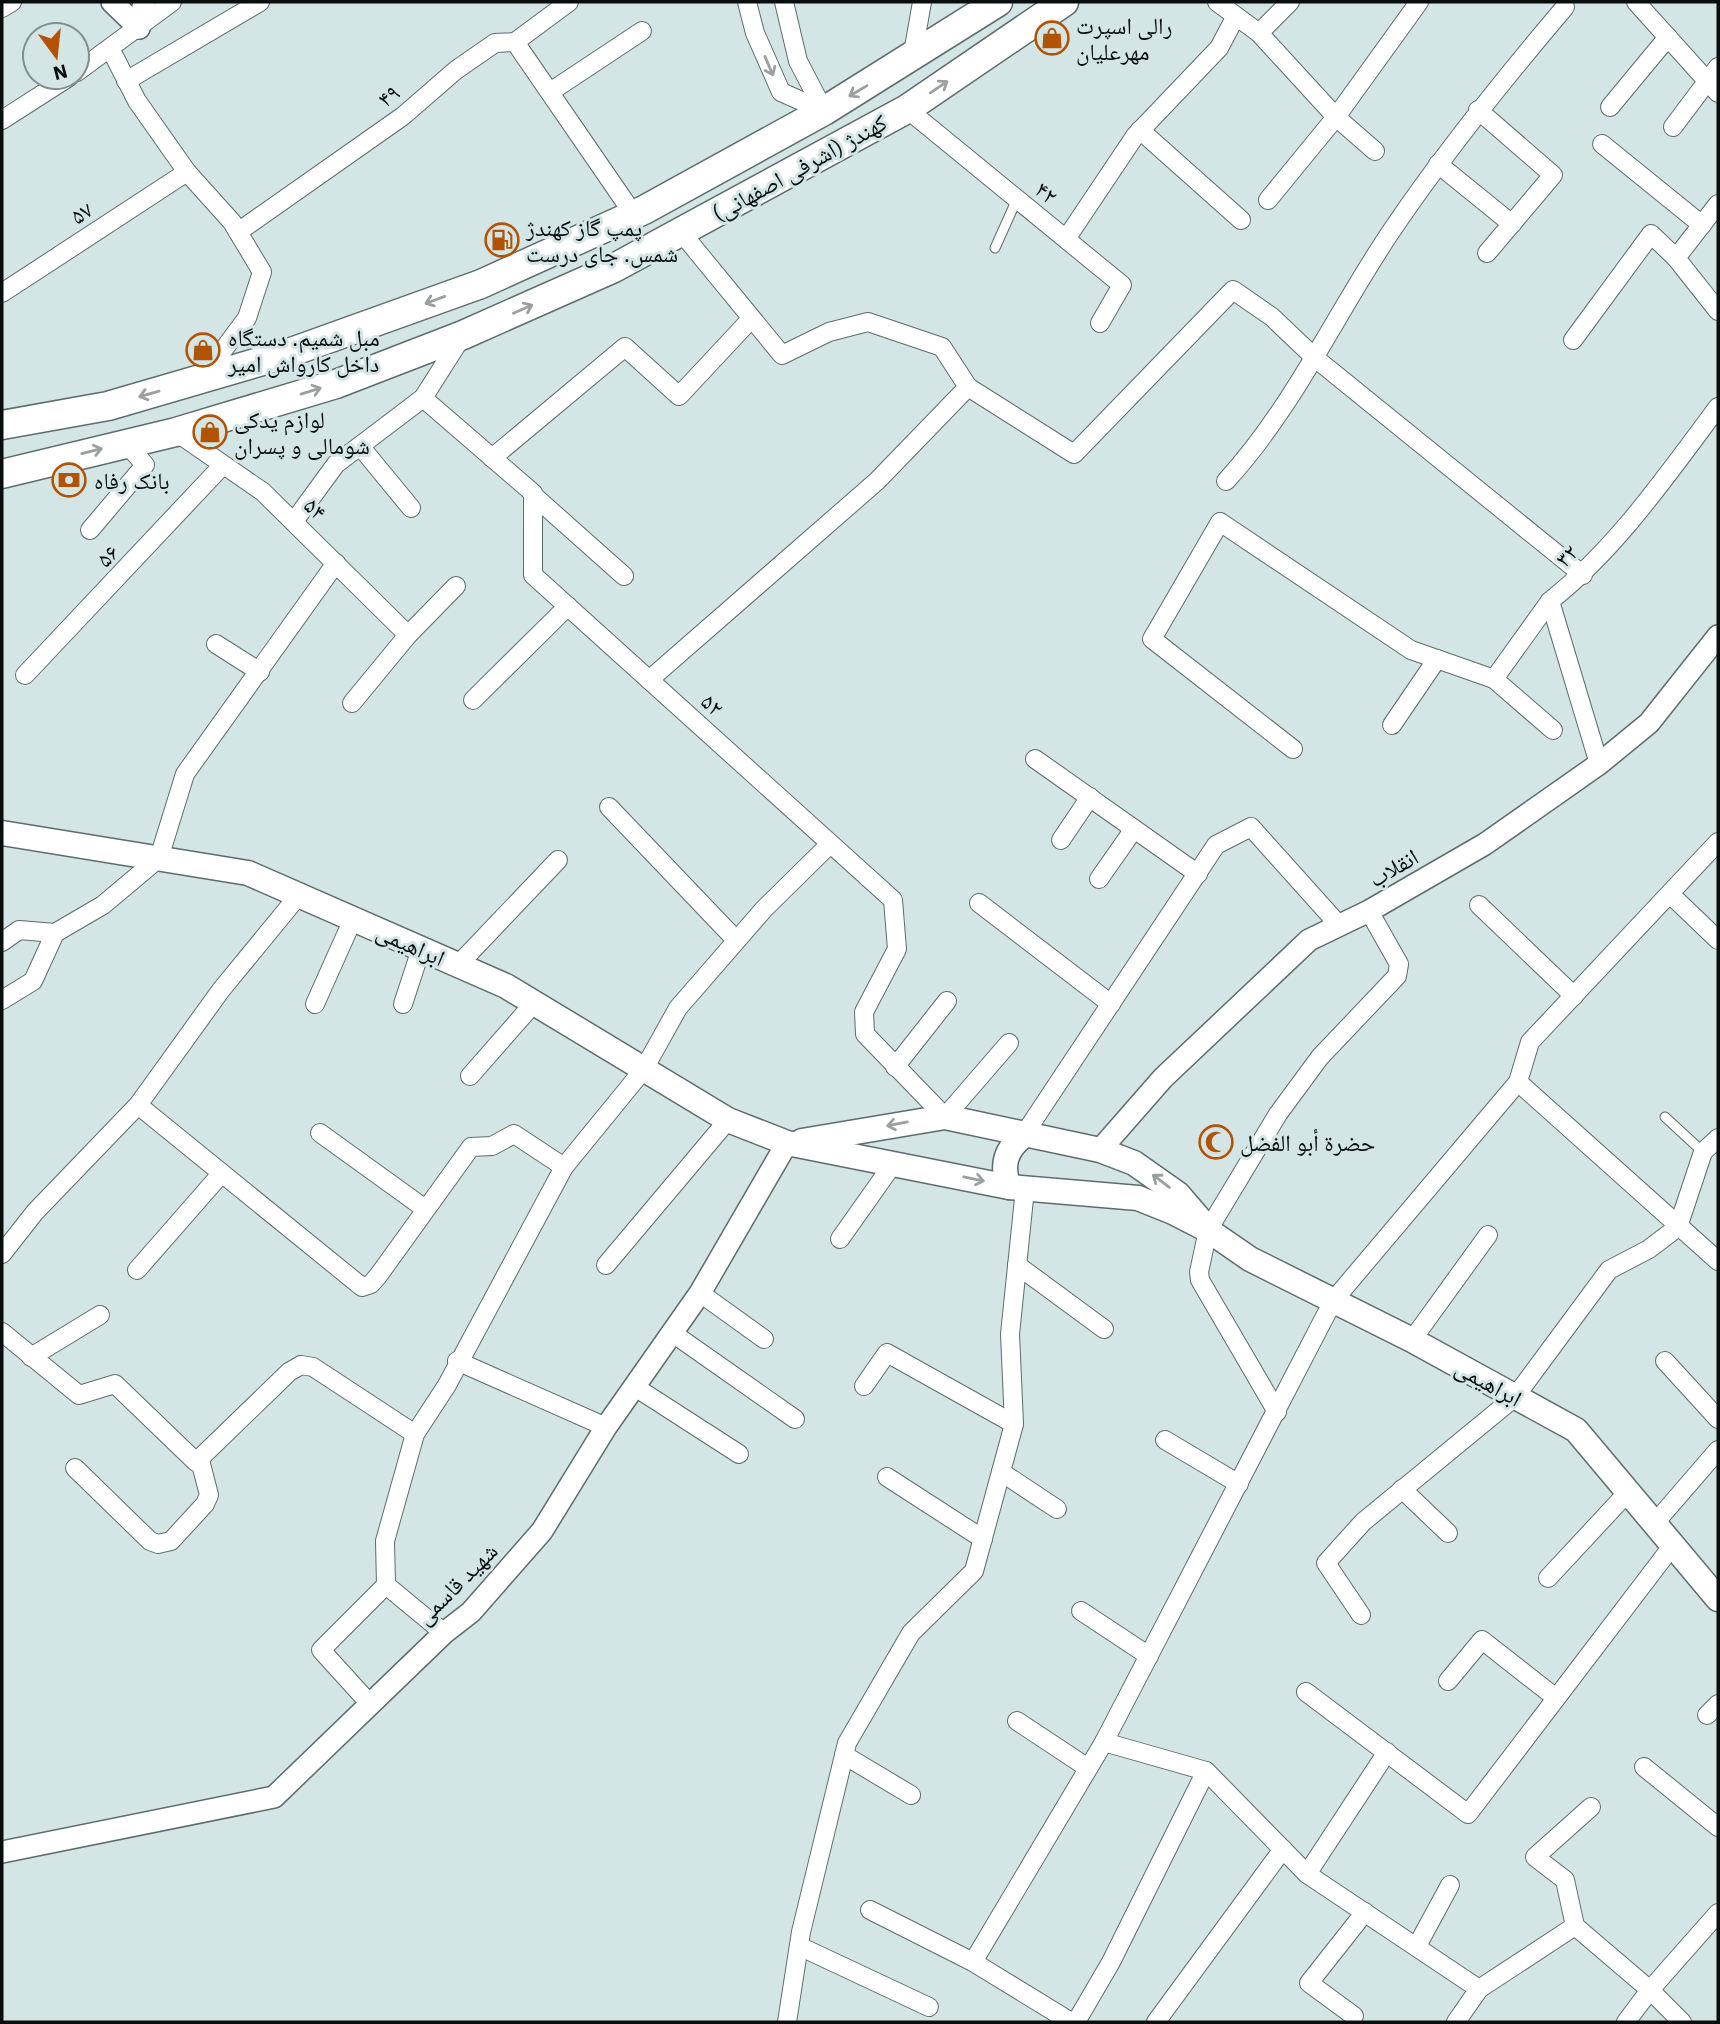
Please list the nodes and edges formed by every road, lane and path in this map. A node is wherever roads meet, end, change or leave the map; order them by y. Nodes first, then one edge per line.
1 (12, 2) edge
2 (112, 2) edge
3 (144, 2) edge
4 (172, 2) edge
5 (260, 2) edge
6 (569, 2) edge
7 (747, 2) edge
8 (784, 2) edge
9 (922, 2) edge
10 (998, 2) edge
11 (1064, 2) edge
12 (1217, 2) edge
13 (1290, 2) edge
14 (1419, 2) edge
15 (1636, 2) edge
16 (1565, 4) edge
17 (2, 8) edge
18 (1236, 16) junction
19 (139, 27) junction
20 (642, 31) dead end
21 (1259, 33) junction
22 (1668, 37) junction
23 (515, 42) junction
24 (111, 50) junction
25 (912, 59) junction
26 (91, 63) edge
27 (1715, 80) edge
28 (127, 81) junction
29 (47, 91) edge
30 (550, 92) junction
31 (1610, 107) dead end
32 (907, 109) junction
33 (1478, 110) junction
34 (824, 111) junction
35 (1336, 117) junction
36 (2, 120) edge
37 (1672, 127) dead end
38 (1140, 130) junction
39 (1602, 144) dead end
40 (1375, 151) dead end
41 (1438, 164) junction
42 (187, 172) junction
43 (1017, 199) junction
44 (1268, 200) dead end
45 (1718, 204) edge
46 (634, 215) junction
47 (1241, 220) dead end
48 (1512, 224) junction
49 (1702, 225) junction
50 (239, 232) junction
51 (681, 232) junction
52 (1066, 239) junction
53 (995, 248) dead end
54 (1487, 253) dead end
55 (1676, 258) junction
56 (2, 293) edge
57 (1718, 311) edge
58 (751, 319) junction
59 (1100, 323) dead end
60 (463, 335) junction
61 (1573, 340) dead end
62 (1315, 358) junction
63 (202, 378) junction
64 (968, 387) junction
65 (423, 398) junction
66 (1718, 407) edge
67 (2, 425) edge
68 (176, 432) junction
69 (125, 442) junction
70 (360, 446) junction
71 (492, 458) junction
72 (222, 466) junction
73 (2, 474) edge
74 (1226, 481) dead end
75 (533, 495) junction
76 (411, 508) dead end
77 (295, 520) junction
78 (90, 530) dead end
79 (336, 563) junction
80 (1583, 575) junction
81 (624, 576) dead end
82 (456, 586) dead end
83 (1550, 601) junction
84 (568, 607) junction
85 (408, 635) junction
86 (1718, 636) edge
87 (216, 644) dead end
88 (1437, 659) junction
89 (260, 672) junction
90 (25, 675) dead end
91 (1494, 679) junction
92 (649, 680) junction
93 (473, 700) dead end
94 (352, 703) dead end
95 (1392, 725) dead end
96 (1552, 730) dead end
97 (1293, 749) dead end
98 (1035, 759) dead end
99 (1599, 764) junction
100 (1090, 797) junction
101 (609, 807) dead end
102 (1134, 829) junction
103 (2, 833) edge
104 (1061, 840) dead end
105 (1718, 842) edge
106 (830, 844) junction
107 (159, 858) junction
108 (558, 860) dead end
109 (1198, 874) junction
110 (1099, 879) dead end
111 (1670, 894) junction
112 (299, 895) junction
113 (979, 903) dead end
114 (1479, 905) dead end
115 (1369, 911) junction
116 (353, 919) junction
117 (1338, 924) junction
118 (55, 933) junction
119 (1718, 939) edge
120 (736, 940) junction
121 (2, 942) edge
122 (421, 949) junction
123 (458, 965) junction
124 (1574, 996) junction
125 (2, 1000) edge
126 (947, 1001) dead end
127 (534, 1003) junction
128 (316, 1004) dead end
129 (403, 1004) dead end
130 (1111, 1004) junction
131 (1009, 1043) dead end
132 (895, 1067) junction
133 (644, 1069) junction
134 (470, 1076) dead end
135 (1518, 1082) junction
136 (138, 1105) junction
137 (945, 1117) junction
138 (1665, 1117) dead end
139 (728, 1120) junction
140 (320, 1133) dead end
141 (1023, 1136) junction
142 (1718, 1138) edge
143 (787, 1143) junction
144 (1100, 1150) junction
145 (1703, 1152) junction
146 (893, 1164) junction
147 (564, 1167) junction
148 (221, 1174) junction
149 (1017, 1188) junction
150 (424, 1208) junction
151 (1678, 1227) junction
152 (1208, 1230) junction
153 (1488, 1235) dead end
154 (841, 1239) dead end
155 (2, 1254) edge
156 (1718, 1261) edge
157 (606, 1265) dead end
158 (1017, 1265) junction
159 (137, 1270) dead end
160 (700, 1293) junction
161 (1333, 1301) junction
162 (100, 1315) dead end
163 (1104, 1329) dead end
164 (2, 1332) edge
165 (671, 1332) junction
166 (764, 1339) dead end
167 (1412, 1340) junction
168 (31, 1357) junction
169 (457, 1361) junction
170 (1665, 1362) dead end
171 (864, 1386) dead end
172 (635, 1387) junction
173 (1515, 1396) junction
174 (1277, 1412) junction
175 (795, 1419) dead end
176 (1718, 1419) edge
177 (1014, 1424) junction
178 (606, 1427) junction
179 (415, 1434) junction
180 (1165, 1440) dead end
181 (1718, 1450) edge
182 (739, 1454) dead end
183 (200, 1460) junction
184 (75, 1468) dead end
185 (1001, 1472) junction
186 (887, 1477) dead end
187 (1239, 1484) junction
188 (1402, 1489) junction
189 (1628, 1492) junction
190 (1057, 1509) dead end
191 (1655, 1523) junction
192 (1448, 1534) dead end
193 (983, 1539) junction
194 (1673, 1545) junction
195 (1548, 1578) dead end
196 (386, 1585) junction
197 (1718, 1599) edge
198 (1081, 1611) dead end
199 (1361, 1615) dead end
200 (444, 1633) junction
201 (1149, 1656) junction
202 (1448, 1681) dead end
203 (1306, 1692) dead end
204 (1556, 1698) junction
205 (370, 1704) junction
206 (1017, 1721) dead end
207 (1104, 1742) junction
208 (1387, 1752) junction
209 (844, 1755) junction
210 (1644, 1767) dead end
211 (1088, 1768) junction
212 (1206, 1771) junction
213 (911, 1794) dead end
214 (1591, 1807) dead end
215 (1718, 1827) edge
216 (1283, 1849) junction
217 (2, 1852) edge
218 (1307, 1874) junction
219 (1450, 1885) dead end
220 (870, 1910) dead end
221 (1365, 1912) junction
222 (1718, 1913) edge
223 (1575, 1926) junction
224 (799, 1946) junction
225 (1417, 1947) junction
226 (973, 1962) junction
227 (1479, 1989) junction
228 (1650, 1990) junction
229 (929, 2007) dead end
230 (1354, 2016) dead end
231 (788, 2022) edge
232 (1074, 2022) edge
233 (1156, 2022) edge
234 (1456, 2022) edge
235 (1626, 2022) edge
236 (1682, 2022) edge

1 - 17 street
2 - 19 street
3 - 19 street
4 - 19 street
5 - 28 street
6 - 23 street, ۴۹
7 -> 34 street
8 - 34 street
9 - 25 street
10 - 25 main road, کهندژ (اشرفی اصفهانی)
32 -> 11 main road, کهندژ (اشرفی اصفهانی)
12 - 18 street
13 - 21 street
14 - 35 street
15 - 22 street
16 - 33 street
18 - 21 street
18 - 38 street
19 - 24 street
20 - 30 street
21 - 35 street
22 - 27 street
22 - 31 street
23 - 30 street
23 - 50 street, ۴۹
24 - 26 street
24 - 28 street
25 -> 34 main road, کهندژ (اشرفی اصفهانی)
27 - 37 street
28 - 42 street
29 - 36 street
30 - 46 street
32 - 43 street, ۴۲
32 - 51 main road, کهندژ (اشرفی اصفهانی)
33 - 41 street
33 - 48 street
34 - 46 main road, کهندژ (اشرفی اصفهانی)
35 - 40 street
35 - 44 street
38 - 47 street
38 - 52 street
39 - 49 street
41 - 48 street
41 - 62 street
42 - 50 street
42 - 56 street, ۵۷
43 - 52 street, ۴۲
43 - 53 lane
45 - 49 street
46 -> 63 main road, کهندژ (اشرفی اصفهانی)
48 - 54 street
49 - 55 street
50 - 63 street
51 - 58 street
60 -> 51 main road, کهندژ (اشرفی اصفهانی)
52 - 59 street, ۴۲
55 - 57 street
55 - 61 street
58 - 64 street
58 - 71 street
60 - 65 street
68 -> 60 main road, کهندژ (اشرفی اصفهانی)
62 - 64 street
62 - 74 street
62 - 80 street
63 -> 67 main road, کهندژ (اشرفی اصفهانی)
64 - 92 street
65 - 70 street
65 - 71 street
66 - 80 street, ۳۲
68 - 69 main road, کهندژ (اشرفی اصفهانی)
68 - 72 street, ۵۴
73 -> 69 main road, کهندژ (اشرفی اصفهانی)
69 - 78 street
70 - 76 street
70 - 77 street
71 - 75 street
72 - 77 street, ۵۴
72 - 90 street, ۵۶
75 - 81 street
75 - 84 street, ۵۲
77 - 79 street, ۵۴
79 - 85 street, ۵۴
79 - 89 street
80 - 83 street, ۳۲
82 - 85 street
83 - 91 street
83 - 99 street, ۳۲
84 - 92 street, ۵۲
84 - 93 street
85 - 94 street
86 - 99 street, انقلاب
87 - 89 street
88 - 91 street
88 - 95 street
88 - 97 street
89 - 107 street
91 - 96 street
92 - 106 street, ۵۲
98 - 100 street
99 - 115 street, انقلاب
100 - 102 street
100 - 104 street
101 - 120 street
102 - 109 street
102 - 110 street
103 - 107 main road, ابراهیمی
105 - 111 street
106 - 120 street
106 - 132 street, ۵۲
107 - 112 main road, ابراهیمی
107 - 118 street
108 - 123 street
109 - 117 street
109 - 130 street
111 - 119 street
111 - 124 street
112 - 116 main road, ابراهیمی
112 - 136 street
113 - 130 street
114 - 124 street
115 - 117 street, انقلاب
115 - 152 street
116 - 122 main road, ابراهیمی
116 - 128 street
117 - 144 street, انقلاب
118 - 121 street
118 - 125 street
120 - 133 street
122 - 123 main road, ابراهیمی
122 - 129 street
123 - 127 main road, ابراهیمی
124 - 135 street
126 - 132 street
127 - 133 main road, ابراهیمی
127 - 134 street
130 - 141 street
131 - 137 street
132 - 137 street, ۵۲
133 - 139 main road, ابراهیمی
133 - 147 street
135 - 151 street
135 - 161 street
136 - 148 street
136 - 155 street
137 - 141 main road
137 -> 143 main road
138 - 145 lane
139 - 143 main road, ابراهیمی
139 - 157 street
140 - 150 street
141 - 144 main road
141 - 149 main road
142 - 145 street
143 - 146 main road, ابراهیمی
143 - 160 street, شهید قاسمی
152 -> 144 main road
145 - 151 street
146 -> 149 main road, ابراهیمی
146 - 154 street
147 - 150 street
147 - 169 street
148 - 150 street
148 - 159 street
149 - 152 main road, ابراهیمی
149 - 158 street
151 - 156 street
151 - 173 street
152 - 161 main road, ابراهیمی
152 - 174 street
153 - 167 street
158 - 163 street
158 - 177 street
160 - 165 street, شهید قاسمی
160 - 166 street
161 - 167 main road, ابراهیمی
161 - 174 street
162 - 168 street
164 - 168 street
165 - 172 street, شهید قاسمی
165 - 175 street
167 - 173 main road, ابراهیمی
168 - 183 street
169 - 178 street
169 - 179 street
170 - 176 street
171 - 177 street
172 - 178 street, شهید قاسمی
172 - 182 street
173 - 188 street
173 - 189 main road, ابراهیمی
174 - 187 street
177 - 185 street
178 - 200 street, شهید قاسمی
179 - 183 street
179 - 196 street
180 - 187 street
181 - 191 street
183 - 184 street
185 - 190 street
185 - 193 street
186 - 193 street
187 - 201 street
188 - 192 street
188 - 199 street
189 - 191 main road, ابراهیمی
189 - 195 street
191 - 194 main road, ابراهیمی
193 - 209 street
194 - 197 main road, ابراهیمی
194 - 204 street
196 - 200 street
196 - 205 street
198 - 201 street
200 - 205 street, شهید قاسمی
201 - 207 street
202 - 204 street
203 - 208 street
204 - 208 street
205 - 217 street, شهید قاسمی
206 - 211 street
207 - 211 street
207 - 212 street
208 - 218 street
209 - 213 street
209 - 224 street
210 - 215 street
211 - 226 street
212 - 216 street
212 - 232 street
214 - 223 street
216 - 218 street
216 - 233 street
218 - 221 street
219 - 225 street
220 - 226 street
221 - 225 street
221 - 230 street
222 - 228 street
223 - 227 street
223 - 228 street
224 - 229 street
224 - 231 street
225 - 227 street
226 - 232 street
227 - 234 street
228 - 235 street
228 - 236 street

